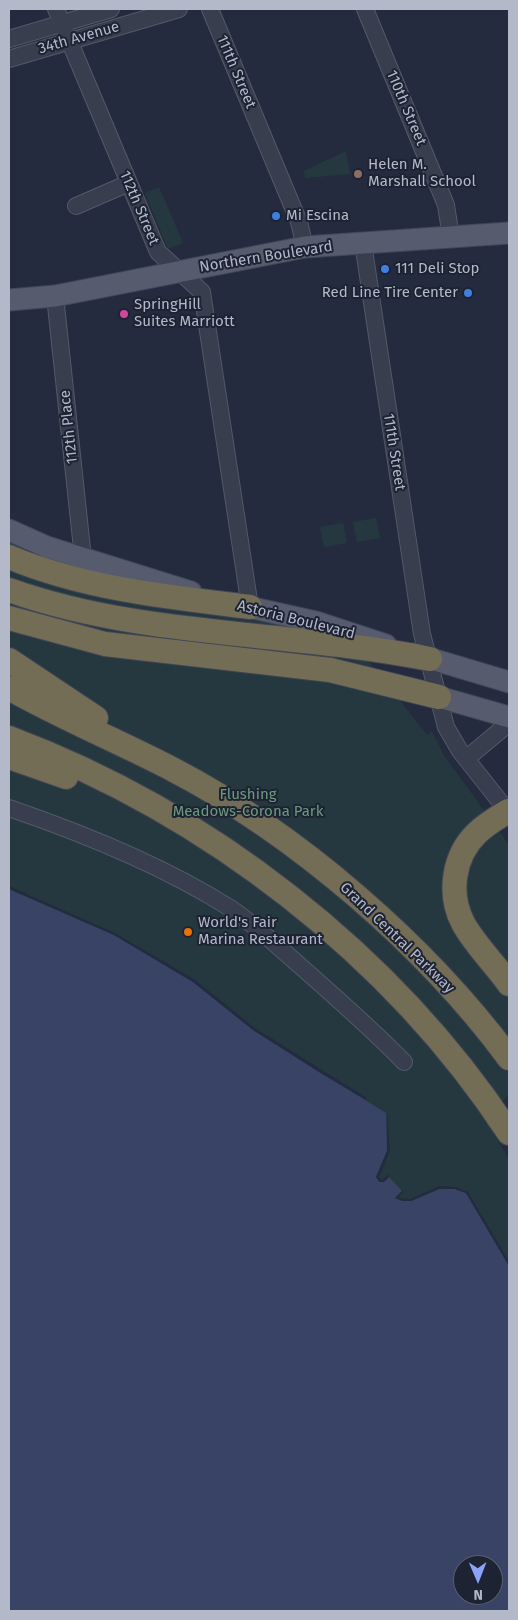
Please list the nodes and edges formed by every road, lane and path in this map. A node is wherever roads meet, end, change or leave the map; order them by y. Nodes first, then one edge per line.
1 (111, 9) edge
2 (179, 9) edge
3 (210, 9) edge
4 (364, 9) edge
5 (59, 16) edge
6 (9, 39) edge
7 (70, 41) junction
8 (9, 59) edge
9 (129, 183) junction
10 (76, 206) dead end
11 (509, 233) edge
12 (451, 237) junction
13 (363, 243) junction
14 (306, 247) junction
15 (180, 271) junction
16 (55, 296) junction
17 (9, 300) edge
18 (9, 310) edge
19 (9, 530) edge
20 (9, 557) edge
21 (84, 558) junction
22 (9, 590) edge
23 (250, 607) junction
24 (17, 621) edge
25 (9, 660) edge
26 (430, 660) junction
27 (509, 682) edge
28 (9, 688) edge
29 (439, 697) junction
30 (509, 717) edge
31 (509, 723) edge
32 (9, 738) edge
33 (9, 757) edge
34 (466, 759) junction
35 (173, 769) junction
36 (9, 808) edge
37 (509, 812) edge
38 (300, 906) junction
39 (509, 984) edge
40 (509, 1058) edge
41 (404, 1062) dead end
42 (509, 1133) edge

1 - 5 street, 34th Avenue
2 - 7 street, 34th Avenue
3 - 14 street, 111th Street
4 - 12 street, 110th Street
5 - 6 street, 34th Avenue
5 - 7 street, 112th Street
7 - 8 street, 34th Avenue
7 - 9 street, 112th Street
9 - 10 street
9 - 15 street, 112th Street
11 - 12 main road, Northern Boulevard
12 - 13 main road, Northern Boulevard
13 - 14 main road, Northern Boulevard
13 - 26 street, 111th Street
14 - 15 main road, Northern Boulevard
15 - 16 main road, Northern Boulevard
15 - 23 street, 112th Street
16 - 17 main road, Northern Boulevard
16 - 18 main road, Northern Boulevard
16 - 21 street, 112th Place
19 - 21 main road, Astoria Boulevard
20 - 23 highway
21 - 23 main road, Astoria Boulevard
22 - 26 highway
23 - 26 main road, Astoria Boulevard
24 - 29 highway
25 - 35 highway
26 - 27 main road, Astoria Boulevard
26 - 29 street, 111th Street
28 - 35 highway, Grand Central Parkway
29 - 30 main road
29 - 34 street, 111th Street
31 - 34 street
32 - 38 highway
33 - 38 highway
34 - 37 street, 111th Street
35 - 40 highway, Grand Central Parkway
36 - 41 street
37 - 39 highway
38 - 42 highway

